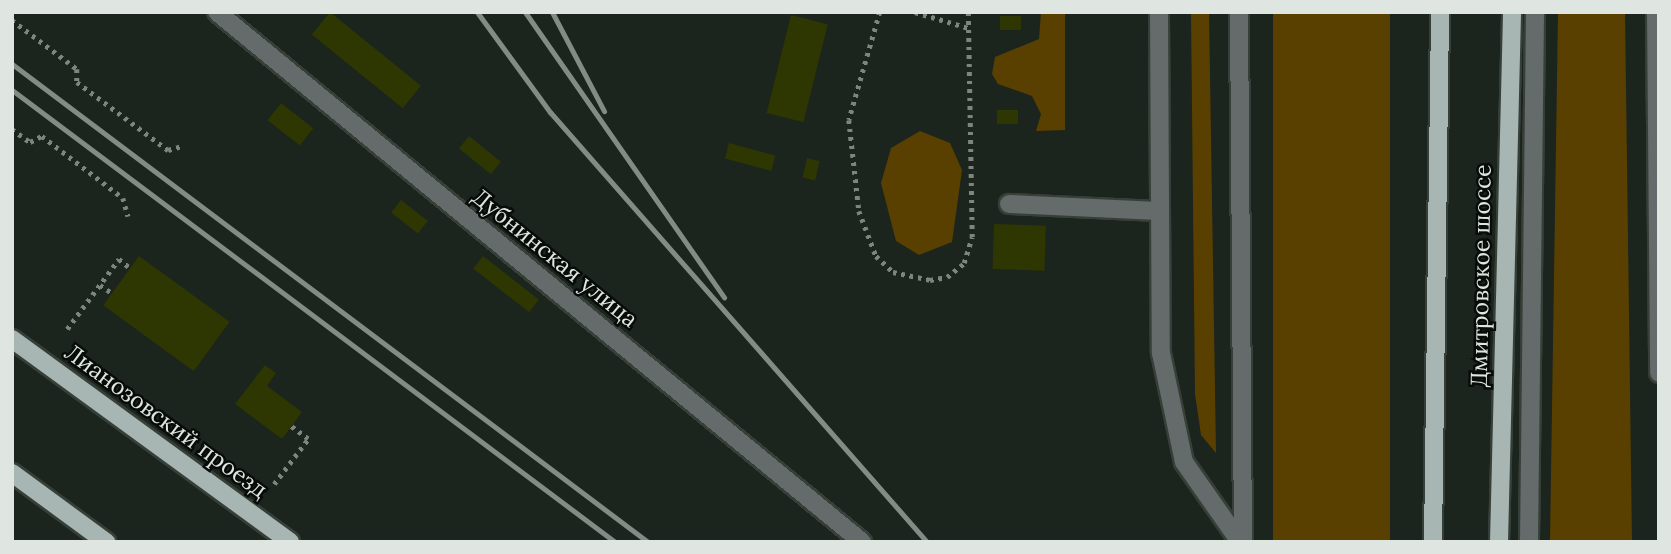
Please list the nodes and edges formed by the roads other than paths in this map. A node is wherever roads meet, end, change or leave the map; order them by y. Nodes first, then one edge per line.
1 (217, 12) edge
2 (1159, 12) edge
3 (1239, 12) edge
4 (1440, 12) edge
5 (1512, 12) edge
6 (1535, 12) edge
7 (1657, 24) edge
8 (1009, 204) dead end
9 (1159, 211) junction
10 (12, 340) edge
11 (1659, 373) edge
12 (12, 473) edge
13 (106, 542) edge
14 (290, 542) edge
15 (862, 542) edge
16 (1241, 542) edge
17 (1433, 542) edge
18 (1499, 542) edge
19 (1529, 542) edge

1 - 15 street, Дубнинская улица
2 - 9 street
3 - 16 street
4 - 17 main road, Дмитровское шоссе
5 - 18 main road, Дмитровское шоссе
6 - 19 street
7 - 11 street
8 - 9 street
9 - 16 street
10 - 14 main road, Лианозовский проезд
12 - 13 main road

